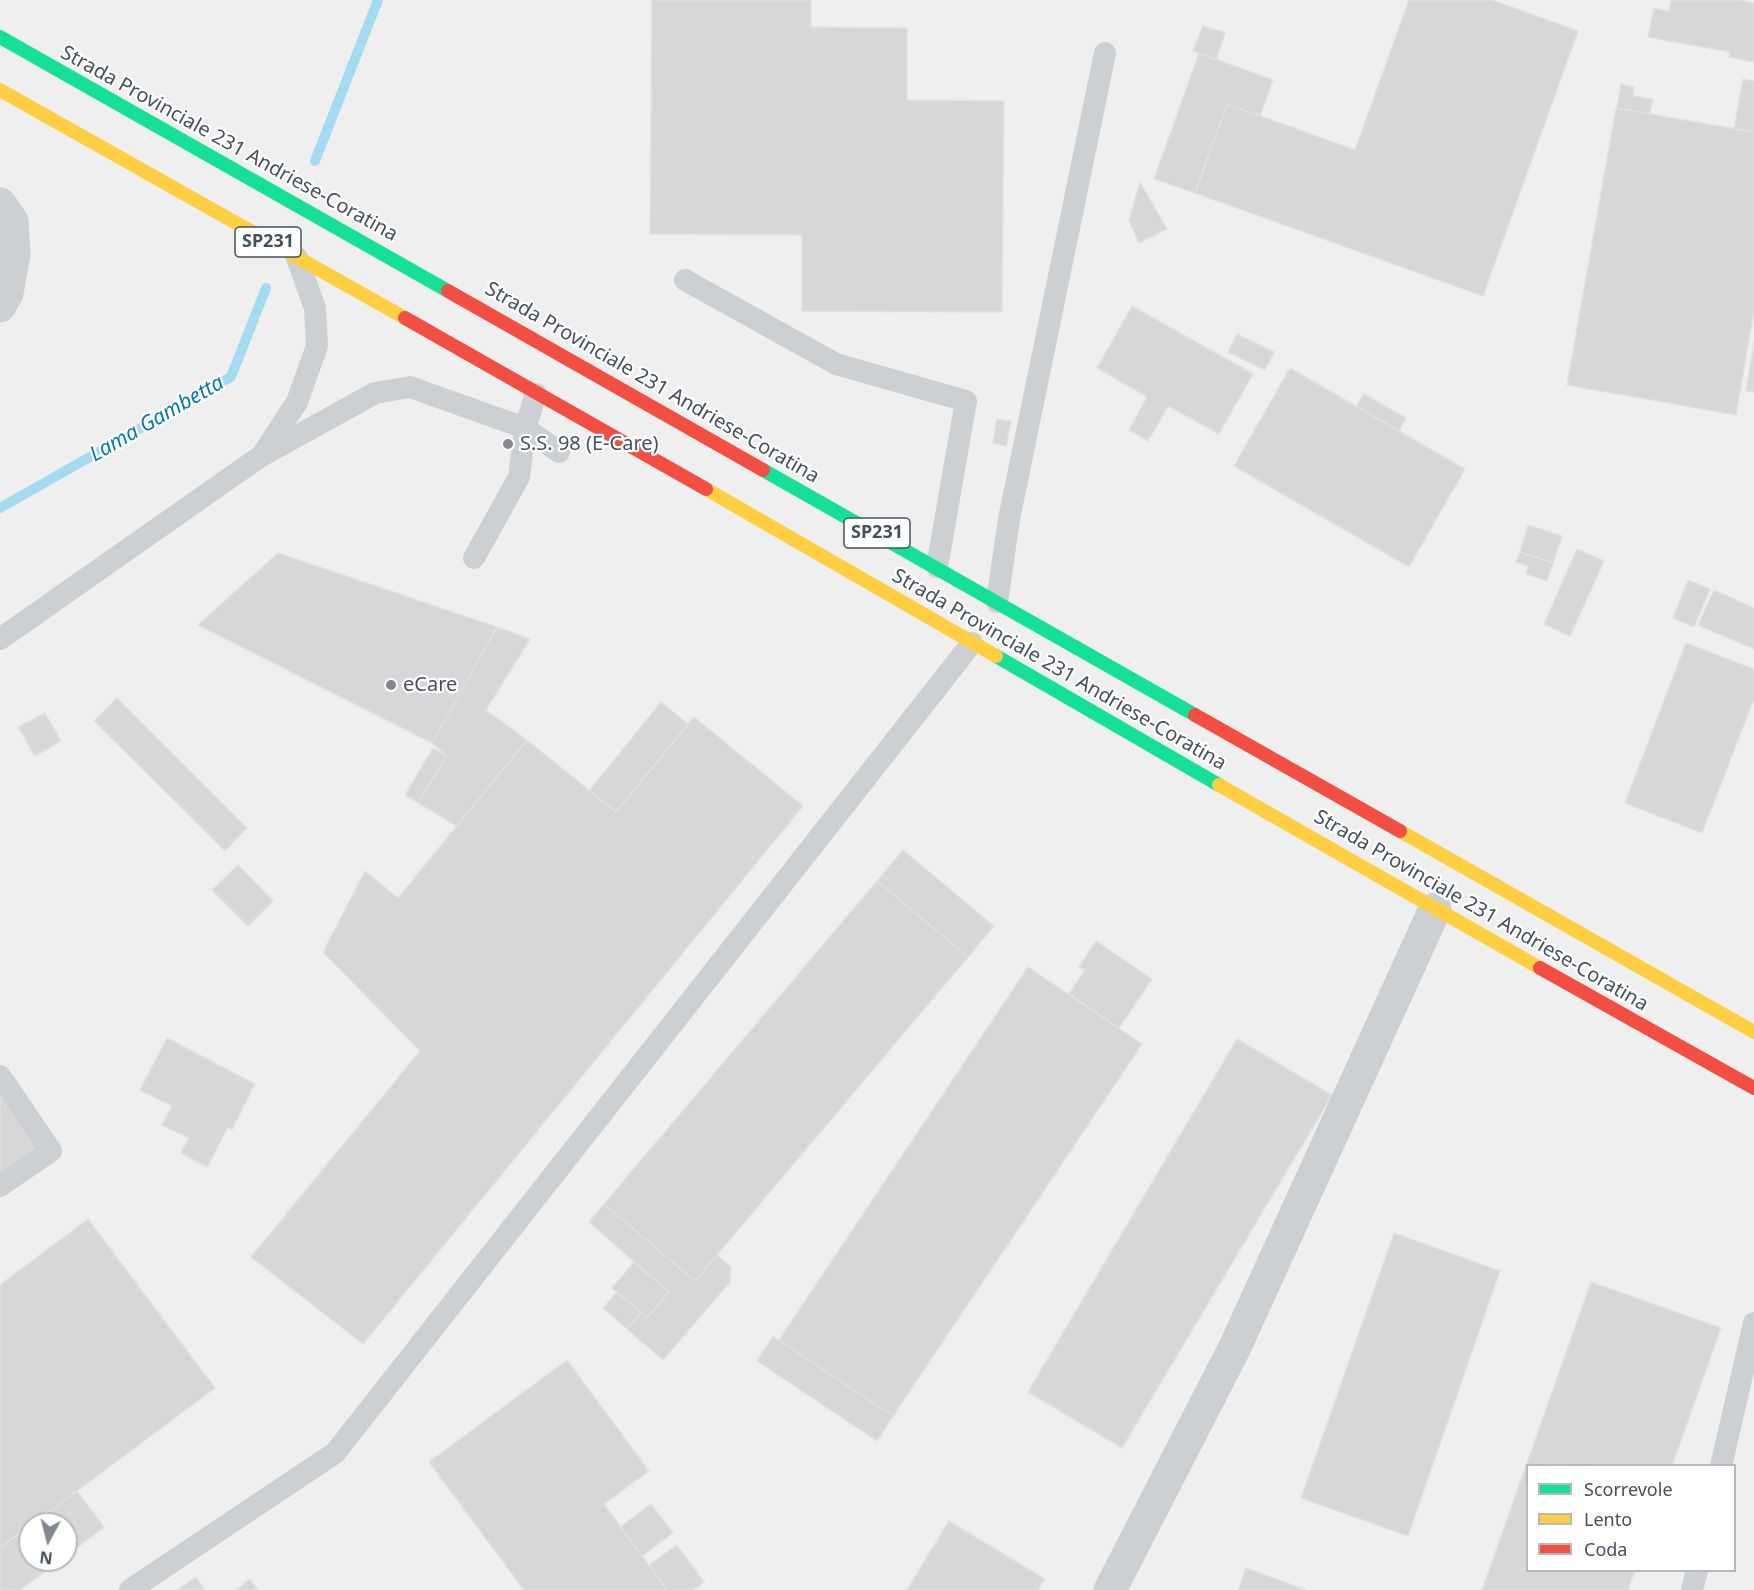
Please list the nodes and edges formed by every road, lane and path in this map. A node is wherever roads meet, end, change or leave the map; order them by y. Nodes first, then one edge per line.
1 (0, 37) edge
2 (1105, 53) dead end
3 (0, 90) edge
4 (0, 204) edge
5 (297, 258) junction
6 (685, 280) dead end
7 (0, 306) edge
8 (536, 394) junction
9 (525, 428) junction
10 (559, 452) dead end
11 (261, 456) junction
12 (474, 558) dead end
13 (937, 567) junction
14 (997, 602) junction
15 (0, 639) edge
16 (972, 643) junction
17 (1435, 909) junction
18 (1754, 1032) edge
19 (0, 1076) edge
20 (1754, 1088) edge
21 (0, 1186) edge
22 (1754, 1323) edge
23 (1721, 1464) edge
24 (1696, 1572) edge
25 (130, 1590) edge
26 (1110, 1590) edge
27 (1692, 1590) edge

1 - 13 main road, Strada Provinciale 231 Andriese-Coratina / SP231
2 - 14 lane
3 - 5 main road, Strada Provinciale 231 Andriese-Coratina / SP231
4 - 7 street
5 - 8 main road, Strada Provinciale 231 Andriese-Coratina / SP231
5 - 11 lane
6 - 13 lane
8 - 9 lane
8 - 16 main road, Strada Provinciale 231 Andriese-Coratina / SP231
9 - 10 lane
9 - 11 lane
9 - 12 lane
11 - 15 lane
13 - 14 main road, Strada Provinciale 231 Andriese-Coratina / SP231
14 - 18 main road, Strada Provinciale 231 Andriese-Coratina / SP231
16 - 17 main road, Strada Provinciale 231 Andriese-Coratina / SP231
16 - 25 lane
17 - 20 main road, Strada Provinciale 231 Andriese-Coratina / SP231
17 - 26 street
19 - 21 lane
22 - 23 lane
24 - 27 lane

